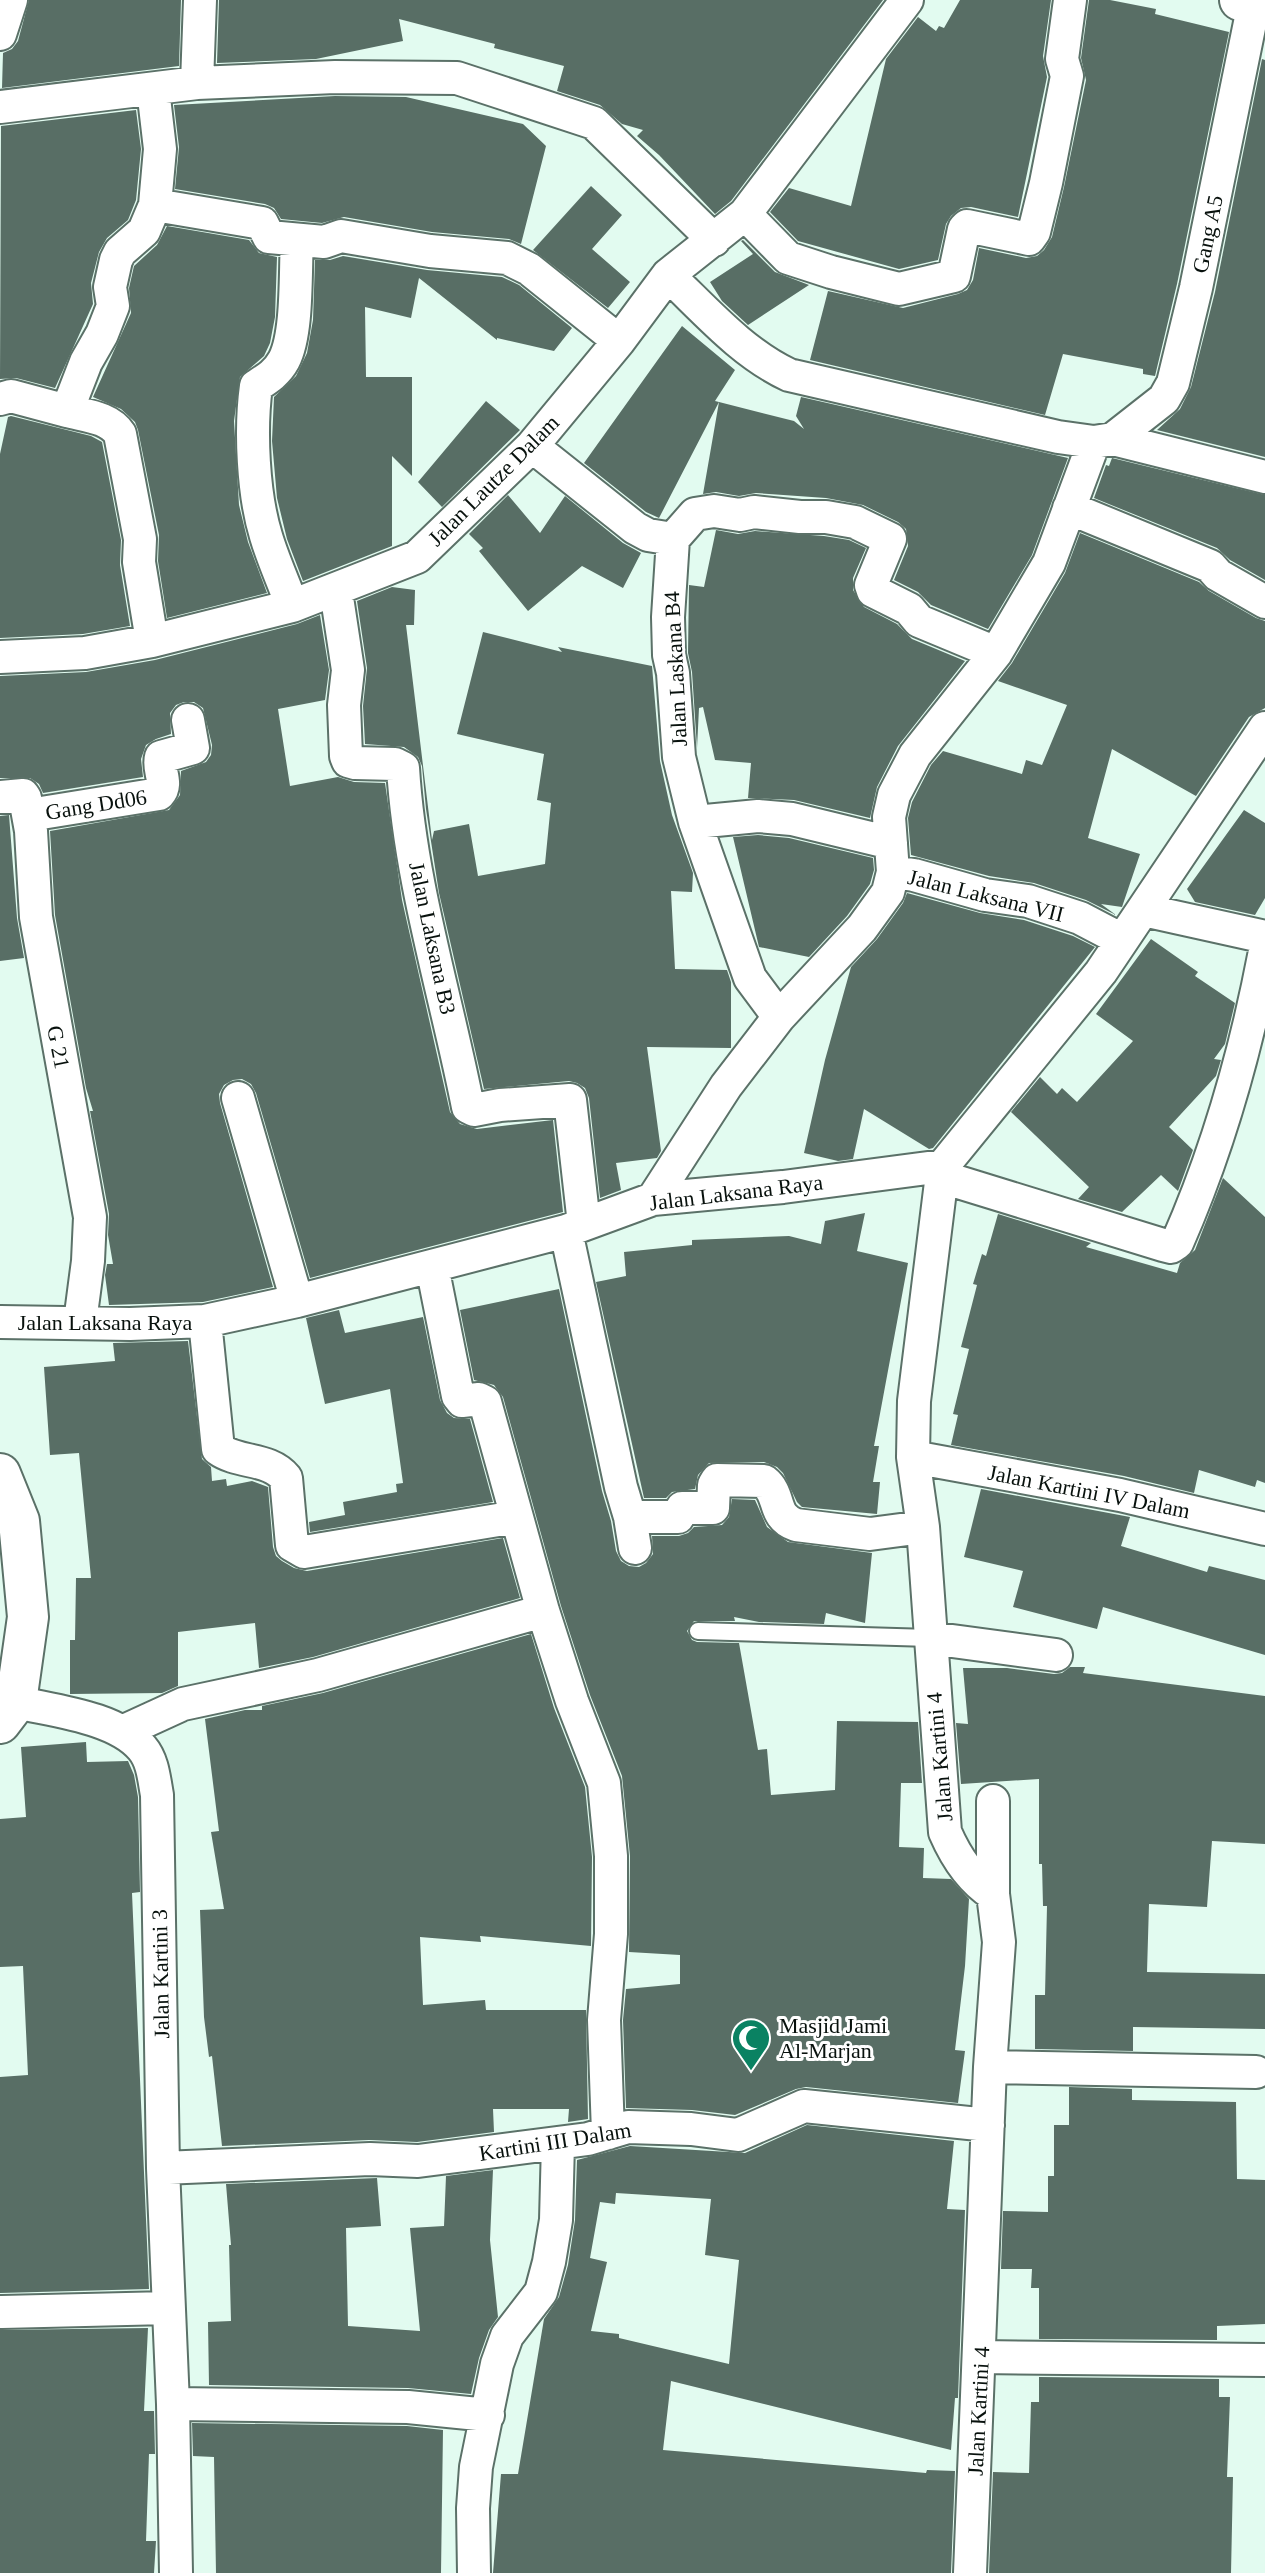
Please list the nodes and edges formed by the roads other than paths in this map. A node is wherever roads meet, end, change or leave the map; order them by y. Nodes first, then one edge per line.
1 (11, 0) edge
2 (200, 0) edge
3 (907, 0) edge
4 (1070, 0) edge
5 (1253, 3) edge
6 (0, 34) edge
7 (197, 83) junction
8 (153, 89) junction
9 (0, 107) edge
10 (155, 205) junction
11 (745, 214) junction
12 (297, 240) junction
13 (714, 240) junction
14 (668, 275) junction
15 (619, 341) junction
16 (0, 399) edge
17 (67, 411) junction
18 (1104, 440) junction
19 (532, 446) junction
20 (1265, 477) edge
21 (1069, 508) junction
22 (673, 539) junction
23 (336, 591) junction
24 (1265, 602) edge
25 (292, 606) junction
26 (152, 641) junction
27 (996, 653) junction
28 (0, 657) edge
29 (188, 720) dead end
30 (1265, 728) edge
31 (0, 797) edge
32 (29, 815) junction
33 (695, 822) junction
34 (892, 857) junction
35 (1143, 910) junction
36 (1265, 937) edge
37 (1122, 940) junction
38 (1265, 951) edge
39 (779, 1017) junction
40 (238, 1098) dead end
41 (942, 1171) junction
42 (653, 1199) junction
43 (575, 1227) junction
44 (432, 1266) junction
45 (297, 1301) junction
46 (205, 1321) junction
47 (0, 1322) edge
48 (80, 1322) junction
49 (913, 1457) junction
50 (0, 1474) edge
51 (516, 1517) junction
52 (923, 1527) junction
53 (1265, 1529) edge
54 (543, 1611) junction
55 (698, 1631) dead end
56 (930, 1638) junction
57 (1056, 1655) dead end
58 (8, 1712) edge
59 (124, 1731) junction
60 (993, 1801) dead end
61 (993, 1894) junction
62 (990, 2067) junction
63 (1256, 2072) dead end
64 (988, 2125) junction
65 (608, 2133) junction
66 (558, 2143) junction
67 (163, 2168) junction
68 (168, 2308) junction
69 (2, 2312) edge
70 (980, 2357) junction
71 (1265, 2360) edge
72 (173, 2404) junction
73 (488, 2415) junction
74 (176, 2573) edge
75 (474, 2573) edge
76 (970, 2573) edge

1 - 6 street
2 - 7 street
3 - 11 street, Jalan Lautze Dalam
4 - 11 street
5 - 18 street, Gang A5
7 - 8 street
7 - 13 street
8 - 9 street
8 - 10 street
10 - 12 street
10 - 17 street
11 - 13 street, Jalan Lautze Dalam
12 - 15 street
12 - 25 street
13 - 14 street, Jalan Lautze Dalam
14 - 15 street, Jalan Lautze Dalam
14 - 18 street
15 - 19 street, Jalan Lautze Dalam
16 - 17 street
17 - 26 street
18 - 20 street
18 - 21 street
19 - 22 street
19 - 23 street, Jalan Lautze Dalam
21 - 24 street
21 - 27 street
22 - 27 street
22 - 33 street, Jalan Laskana B4
23 - 25 street, Jalan Lautze Dalam
23 - 43 street, Jalan Laksana B3
25 - 26 street, Jalan Lautze Dalam
26 - 28 street, Jalan Lautze Dalam
27 - 34 street
29 - 32 street, Gang Dd06
30 - 35 street
31 - 32 street
32 - 48 street, G 21
33 - 34 street, Jalan Laksana VII
33 - 39 street, Jalan Laskana B4
34 - 37 street, Jalan Laksana VII
34 - 39 street
35 - 36 street
35 - 37 street
37 - 41 street
38 - 41 street
39 - 42 street
40 - 45 street
41 - 42 street, Jalan Laksana Raya
41 - 49 street, Jalan Kartini 4
42 - 43 street, Jalan Laksana Raya
43 - 44 street, Jalan Laksana Raya
43 - 52 street
44 - 45 street, Jalan Laksana Raya
44 - 51 street
45 - 46 street, Jalan Laksana Raya
46 - 48 street, Jalan Laksana Raya
46 - 51 street
47 - 48 street, Jalan Laksana Raya
49 - 52 street, Jalan Kartini 4
49 - 53 street, Jalan Kartini IV Dalam
50 - 58 street
51 - 54 street
52 - 56 street, Jalan Kartini 4
54 - 59 street
54 - 65 street
55 - 56 lane
56 - 57 street
56 - 61 street, Jalan Kartini 4
58 - 59 street
59 - 67 street, Jalan Kartini 3
60 - 61 street
61 - 62 street, Jalan Kartini 4
62 - 63 street
62 - 64 street, Jalan Kartini 4
64 - 65 street, Kartini III Dalam
64 - 70 street, Jalan Kartini 4
65 - 66 street, Kartini III Dalam
66 - 67 street, Kartini III Dalam
66 - 73 street
67 - 68 street, Jalan Kartini 3
68 - 69 street
68 - 72 street, Jalan Kartini 3
70 - 71 street
70 - 76 street, Jalan Kartini 4
72 - 73 street
72 - 74 street, Jalan Kartini 3
73 - 75 street

